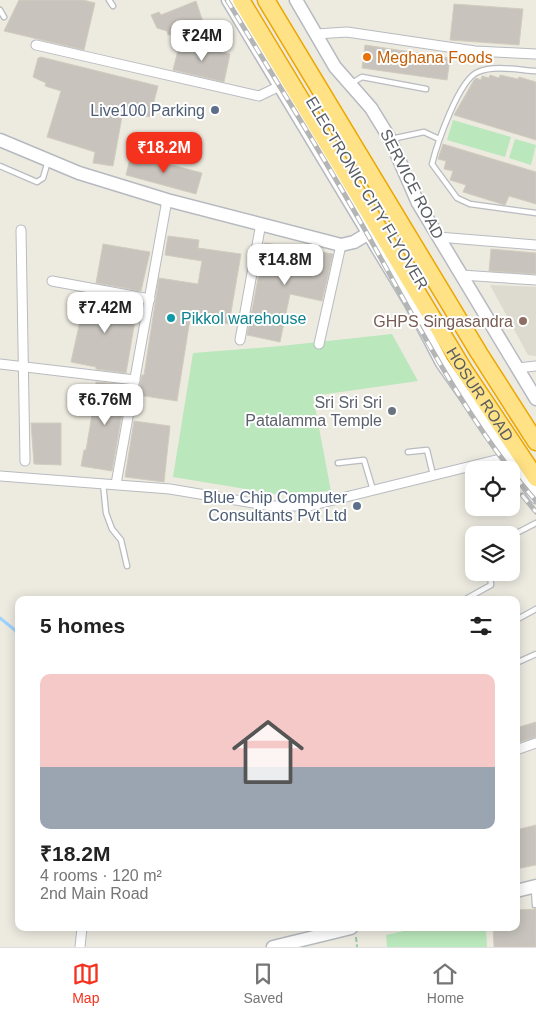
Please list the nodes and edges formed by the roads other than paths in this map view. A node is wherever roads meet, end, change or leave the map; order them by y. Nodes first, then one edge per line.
1 (109, 0) edge
2 (228, 0) edge
3 (241, 0) edge
4 (251, 0) edge
5 (266, 0) edge
6 (273, 0) edge
7 (296, 0) edge
8 (113, 6) dead end
9 (0, 10) edge
10 (4, 18) dead end
11 (316, 34) junction
12 (36, 45) dead end
13 (536, 54) edge
14 (536, 71) edge
15 (350, 84) junction
16 (280, 86) junction
17 (426, 89) dead end
18 (439, 138) junction
19 (390, 139) junction
20 (0, 140) edge
21 (48, 160) junction
22 (0, 166) edge
23 (168, 200) junction
24 (536, 213) edge
25 (261, 223) junction
26 (21, 230) dead end
27 (369, 233) junction
28 (438, 237) junction
29 (341, 245) junction
30 (536, 245) edge
31 (461, 275) junction
32 (536, 280) edge
33 (52, 281) dead end
34 (150, 299) junction
35 (240, 340) dead end
36 (319, 344) dead end
37 (0, 364) edge
38 (536, 366) edge
39 (23, 367) junction
40 (517, 368) junction
41 (135, 380) junction
42 (535, 395) edge
43 (536, 429) edge
44 (536, 442) edge
45 (408, 452) dead end
46 (508, 457) junction
47 (536, 458) edge
48 (25, 460) dead end
49 (338, 463) dead end
50 (0, 476) edge
51 (433, 476) junction
52 (536, 478) edge
53 (103, 483) junction
54 (116, 484) junction
55 (374, 490) junction
56 (536, 497) edge
57 (536, 523) edge
58 (520, 531) edge
59 (127, 566) dead end
60 (491, 581) edge
61 (471, 596) edge
62 (536, 609) edge
63 (520, 618) edge
64 (536, 654) edge
65 (520, 661) edge
66 (536, 743) edge
67 (520, 749) edge
68 (535, 886) edge
69 (520, 890) edge
70 (535, 905) dead end
71 (82, 931) edge
72 (339, 931) edge
73 (281, 946) edge
74 (80, 947) edge

1 - 8 lane
2 - 16 street
3 - 52 highway, HOSUR ROAD
4 - 47 highway, ELECTRONIC CITY FLYOVER
5 - 44 highway, ELECTRONIC CITY FLYOVER
6 - 43 highway, HOSUR ROAD
7 - 11 street, SERVICE ROAD
9 - 10 lane
11 - 13 street
11 - 15 street, SERVICE ROAD
12 - 16 street
14 - 18 lane
15 - 17 lane
15 - 19 street, SERVICE ROAD
16 - 27 street
18 - 19 lane
18 - 24 lane
19 - 28 street, SERVICE ROAD
20 - 21 street
21 - 22 lane
21 - 23 street
23 - 25 street
23 - 34 street
25 - 29 street
25 - 35 street
26 - 39 street
27 - 29 street
27 - 46 street
28 - 30 street
28 - 31 street, SERVICE ROAD
29 - 36 street
31 - 32 street
31 - 40 street, SERVICE ROAD
33 - 34 street
34 - 41 street
37 - 39 street
38 - 40 street
39 - 41 street
39 - 48 street
40 - 42 street, SERVICE ROAD
41 - 54 street
45 - 51 lane
46 - 51 street
46 - 56 street
49 - 55 lane
50 - 53 street
51 - 55 street
53 - 54 street
53 - 59 lane
54 - 55 street
57 - 58 lane
60 - 61 lane
62 - 63 lane
64 - 65 lane
66 - 67 street
68 - 69 street
68 - 70 lane
71 - 74 street
72 - 73 street

